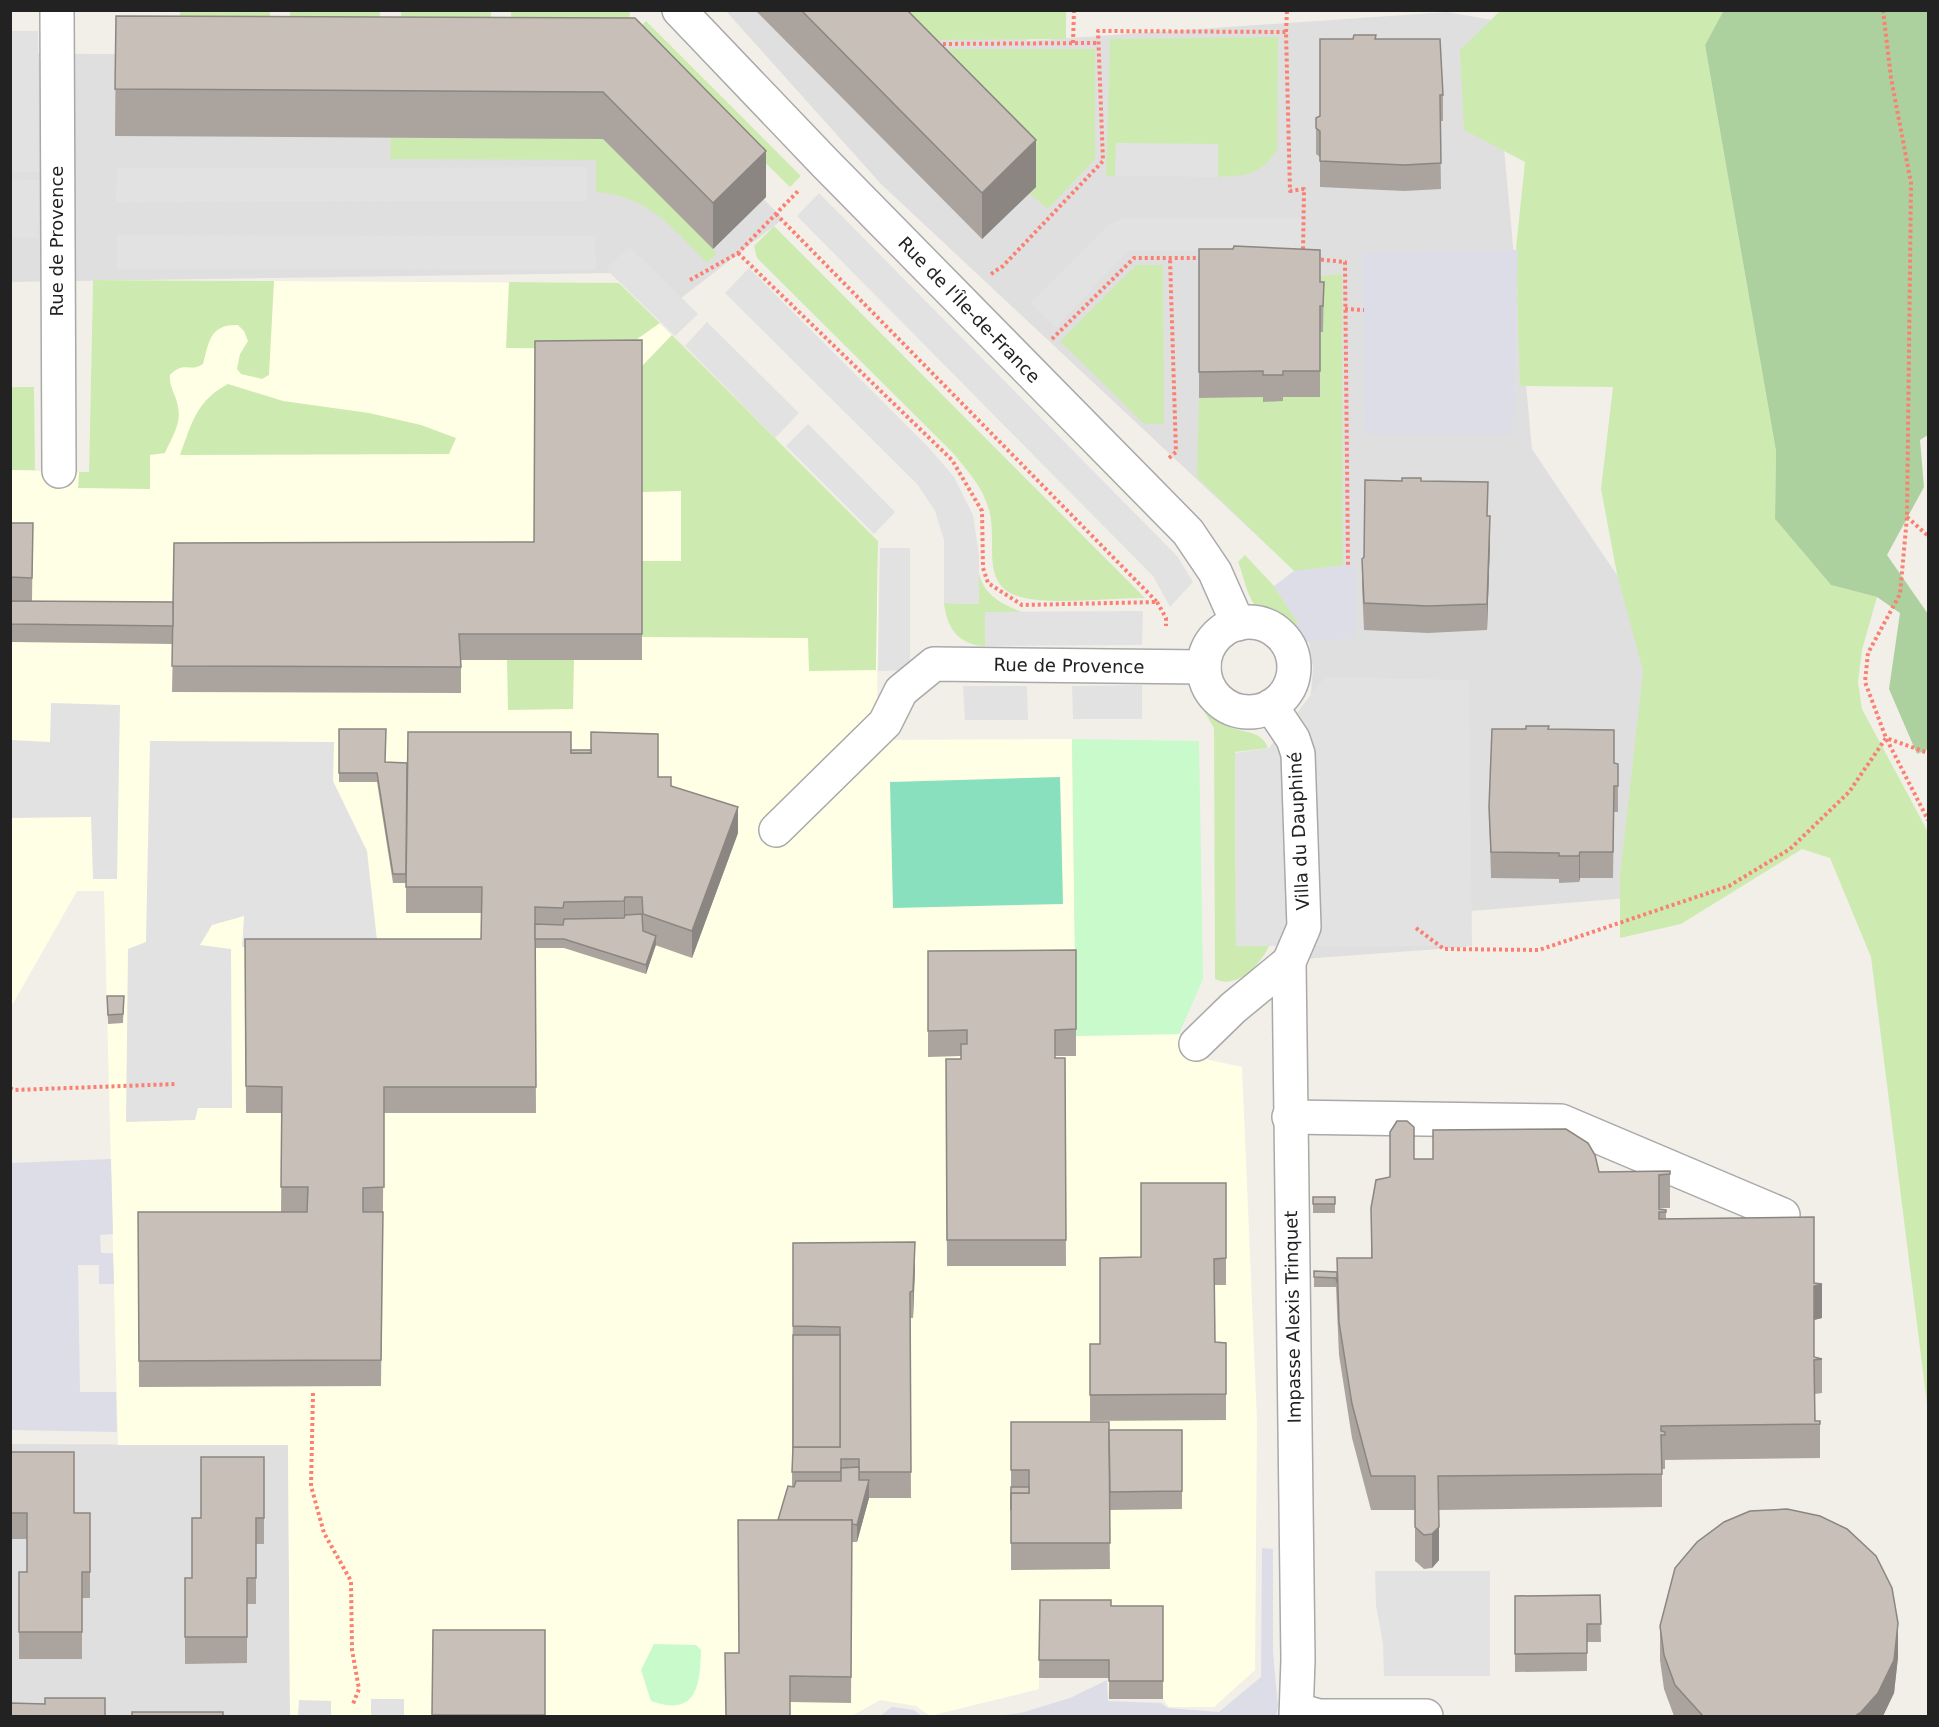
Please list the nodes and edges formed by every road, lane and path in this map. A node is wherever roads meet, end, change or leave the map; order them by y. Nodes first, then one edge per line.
1 (57, 10) edge
2 (679, 10) edge
3 (1074, 10) edge
4 (1287, 10) edge
5 (1883, 10) edge
6 (1286, 32) junction
7 (928, 38) edge
8 (1073, 43) junction
9 (1098, 43) junction
10 (802, 188) dead end
11 (776, 214) junction
12 (738, 253) junction
13 (1303, 257) edge
14 (1170, 258) junction
15 (1214, 258) edge
16 (1314, 258) edge
17 (986, 278) dead end
18 (690, 280) dead end
19 (1345, 309) junction
20 (1364, 310) dead end
21 (1049, 342) dead end
22 (1167, 461) dead end
23 (59, 471) dead end
24 (1907, 517) junction
25 (1929, 536) edge
26 (1348, 565) dead end
27 (1157, 602) junction
28 (1238, 624) junction
29 (1167, 636) dead end
30 (1204, 667) junction
31 (1271, 706) junction
32 (1886, 738) junction
33 (1929, 753) edge
34 (1929, 820) edge
35 (776, 830) dead end
36 (1304, 927) joint
37 (1416, 928) dead end
38 (1289, 962) junction
39 (1196, 1044) dead end
40 (177, 1084) dead end
41 (10, 1088) edge
42 (1289, 1117) junction
43 (1783, 1215) edge
44 (313, 1393) edge
45 (353, 1704) dead end
46 (1297, 1713) edge
47 (1426, 1716) edge

1 - 23 street, Rue de Provence
2 - 28 street, Rue de l'Île-de-France
3 - 8 path
4 - 6 path
5 - 24 path
6 - 9 path
6 - 13 path
7 - 8 path
8 - 9 path
9 - 17 path
10 - 11 path
11 - 12 path
11 - 27 path
12 - 18 path
12 - 27 path
14 - 15 path
14 - 21 path
14 - 22 path
16 - 19 path
19 - 20 path
19 - 26 path
24 - 25 path
24 - 32 path
27 - 29 path
28 - 30 street
28 - 31 street
30 - 31 street
30 - 35 street, Rue de Provence
31 - 36 street, Villa du Dauphiné
32 - 33 path
32 - 34 path
32 - 37 path
36 - 38 street, Impasse Alexis Trinquet
38 - 39 street
38 - 42 street, Impasse Alexis Trinquet
40 - 41 path
42 - 43 street
42 - 46 street, Impasse Alexis Trinquet
44 - 45 path
46 - 47 street

